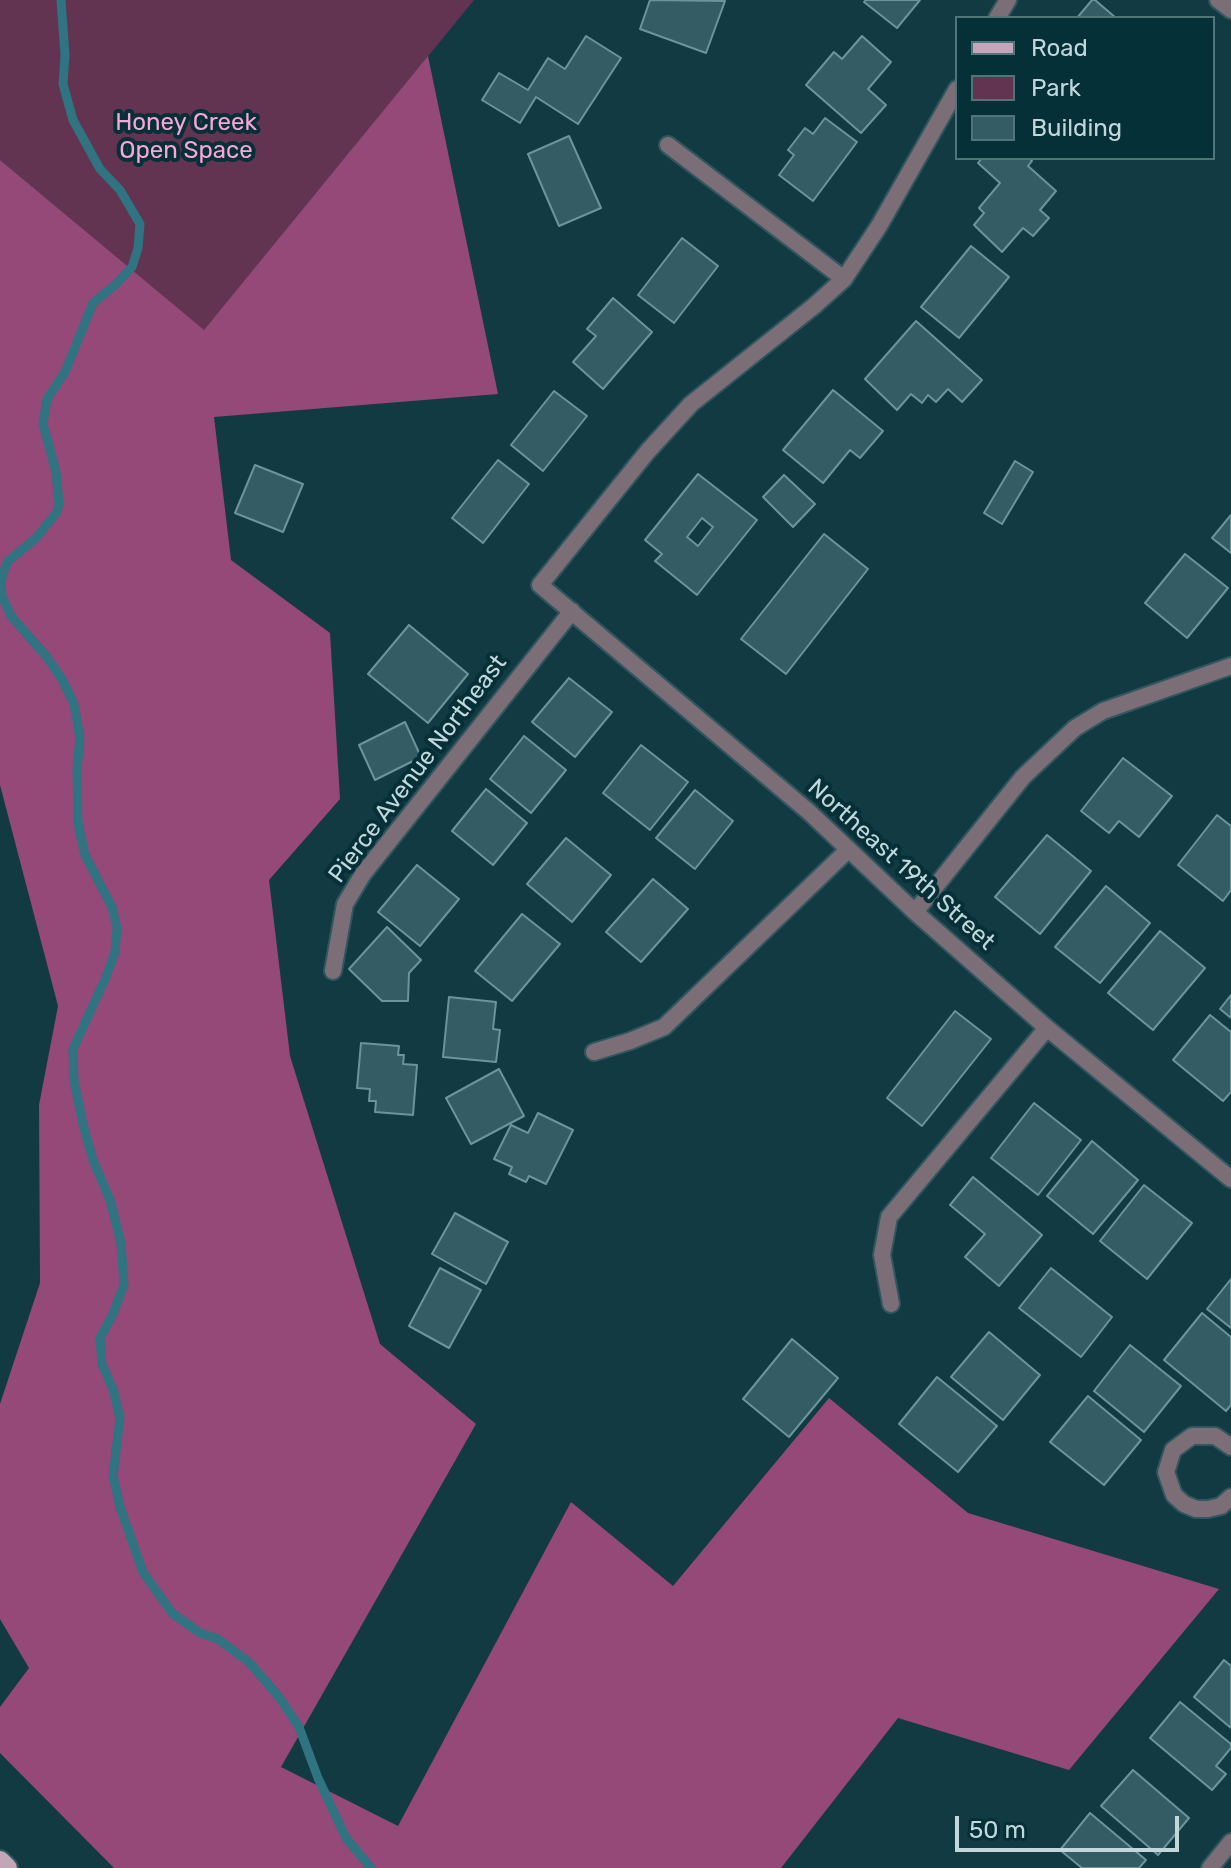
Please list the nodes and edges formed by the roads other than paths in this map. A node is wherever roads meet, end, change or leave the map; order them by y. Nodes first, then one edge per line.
1 (1218, 0) edge
2 (1231, 10) edge
3 (955, 93) edge
4 (668, 145) dead end
5 (844, 279) junction
6 (572, 611) junction
7 (1231, 666) edge
8 (848, 850) junction
9 (915, 912) junction
10 (333, 971) dead end
11 (1047, 1028) junction
12 (594, 1052) dead end
13 (1231, 1179) edge
14 (891, 1304) dead end
15 (1231, 1447) edge
16 (1231, 1497) edge
17 (1231, 1842) edge
18 (0, 1861) edge
19 (7, 1868) edge
20 (1210, 1868) edge

1 - 2 street
3 - 5 street
4 - 5 street
5 - 6 street, Northeast 19th Street
6 - 8 street, Northeast 19th Street
6 - 10 street, Pierce Avenue Northeast
7 - 9 street
8 - 9 street, Northeast 19th Street
8 - 12 street
9 - 11 street, Northeast 19th Street
11 - 13 street, Northeast 19th Street
11 - 14 street
15 - 16 street
17 - 20 street
18 - 19 main road

